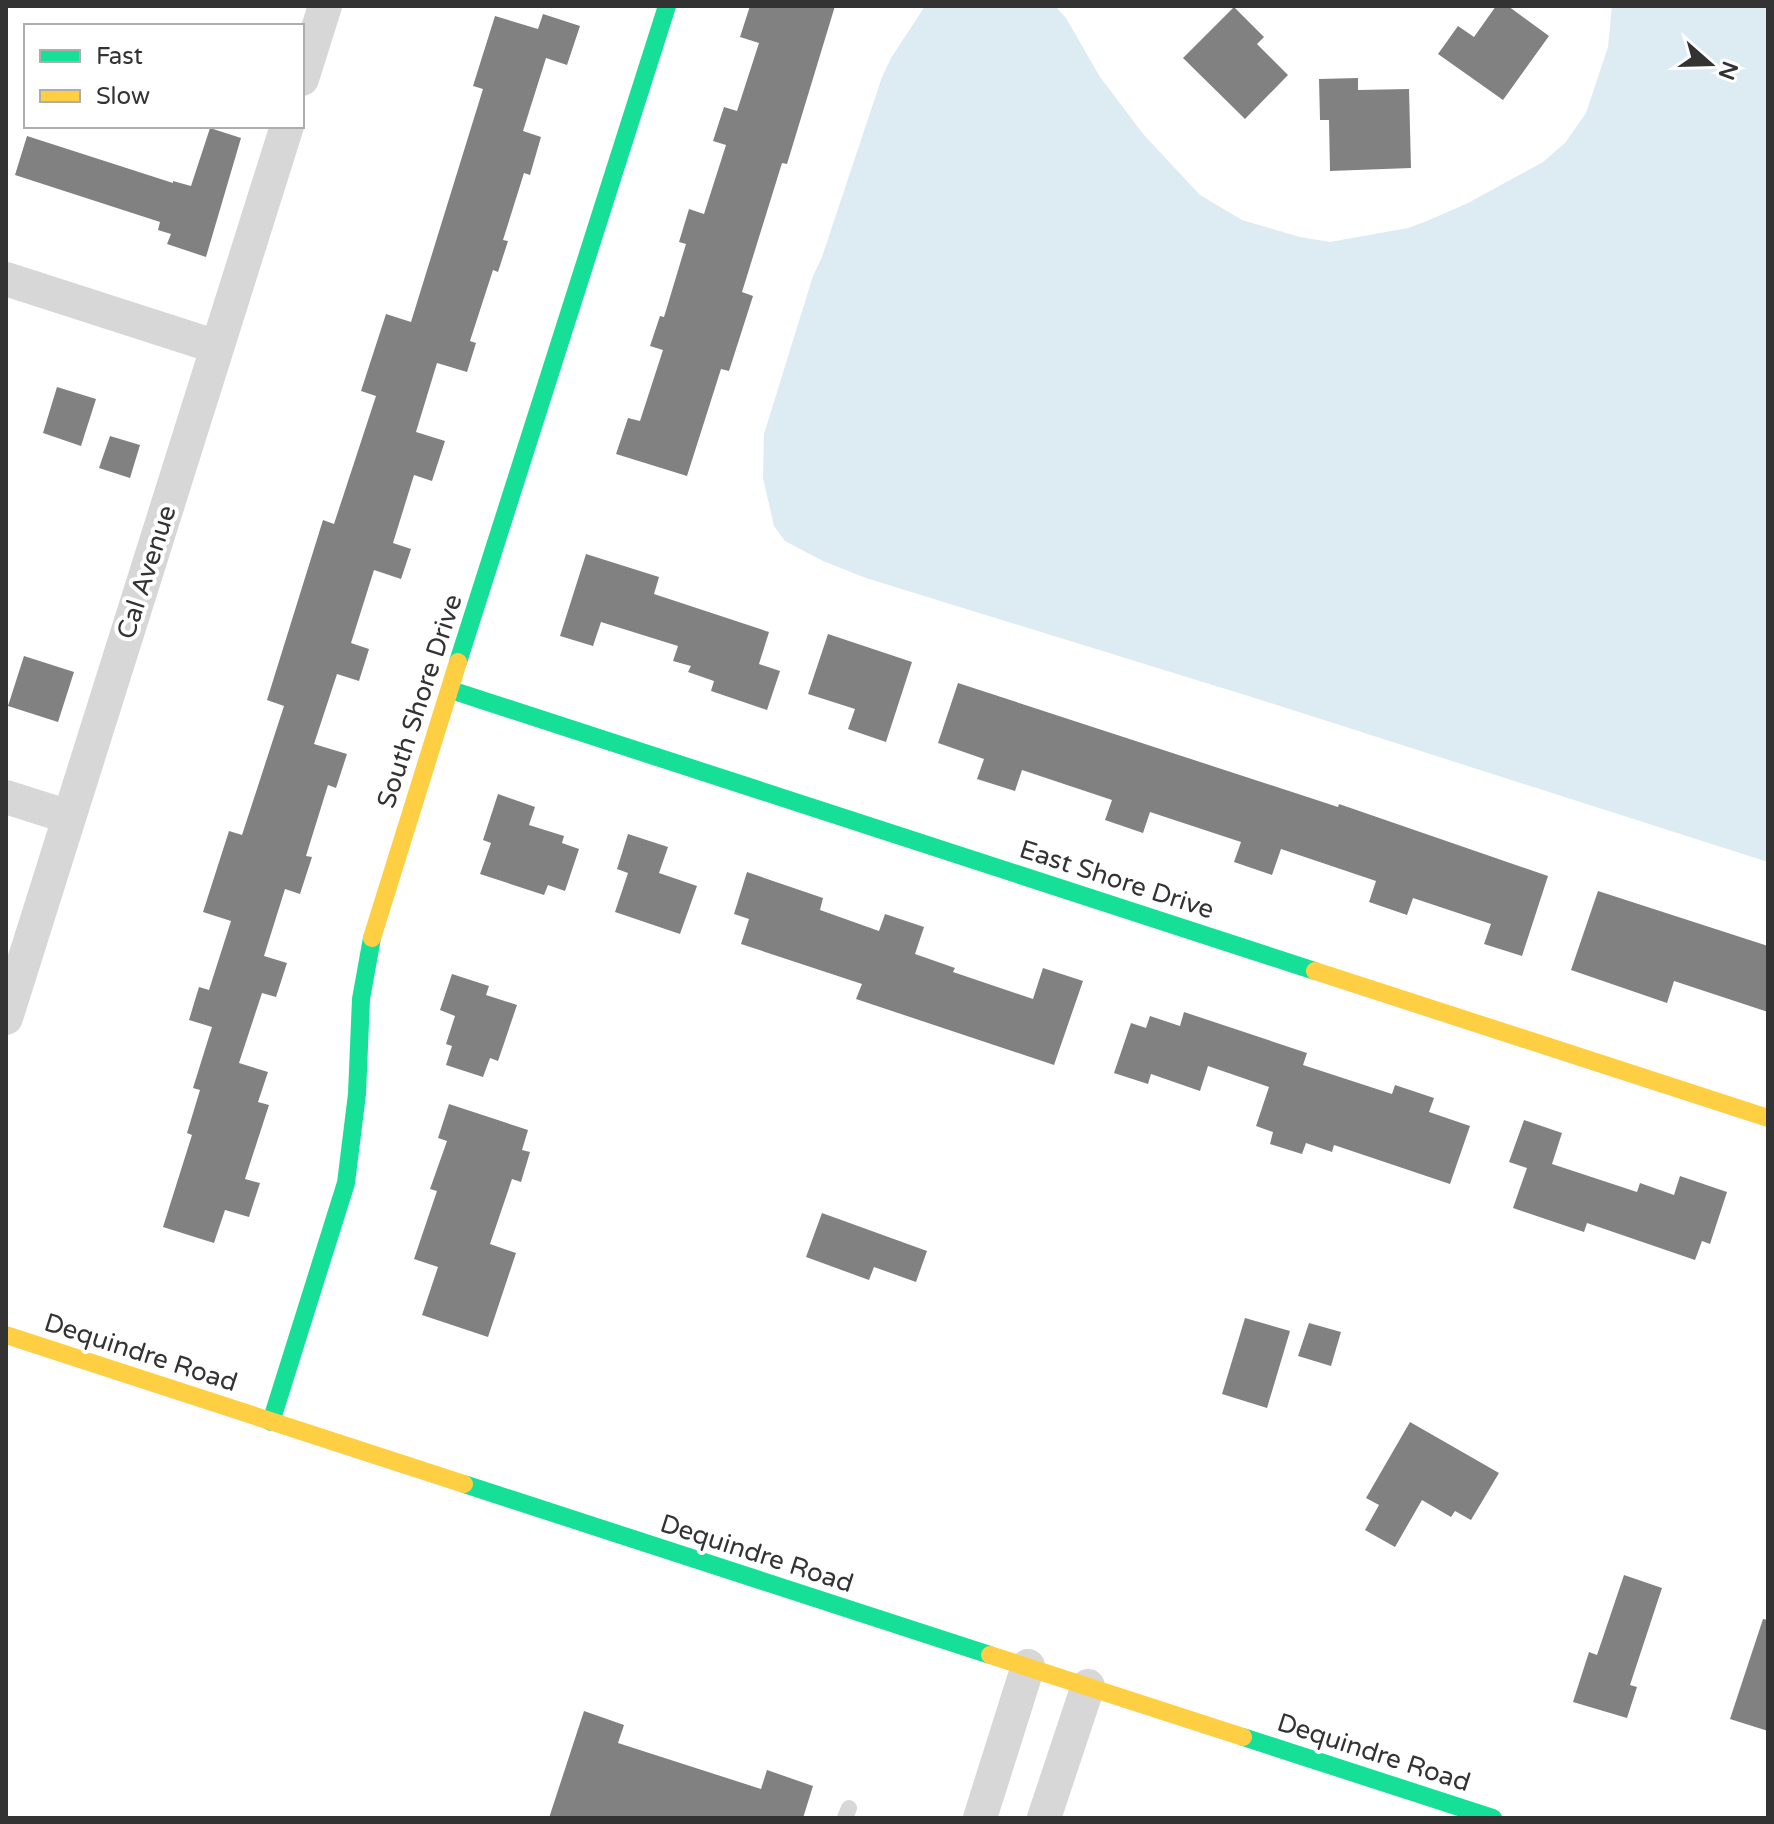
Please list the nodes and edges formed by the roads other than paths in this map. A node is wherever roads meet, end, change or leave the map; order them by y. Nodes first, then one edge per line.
1 (325, 6) edge
2 (667, 6) edge
3 (304, 73) edge
4 (286, 128) edge
5 (6, 279) edge
6 (217, 347) junction
7 (451, 690) junction
8 (6, 797) edge
9 (69, 817) junction
10 (6, 1018) edge
11 (1768, 1118) edge
12 (6, 1335) edge
13 (271, 1422) junction
14 (1028, 1666) junction
15 (1088, 1686) junction
16 (980, 1818) edge
17 (1044, 1818) edge
18 (1493, 1818) edge

1 - 3 street
2 - 7 street, South Shore Drive
4 - 6 street, Cal Avenue
5 - 6 street
6 - 9 street, Cal Avenue
7 - 11 street, East Shore Drive
7 - 13 street, South Shore Drive
8 - 9 street
9 - 10 street, Cal Avenue
12 - 13 street, Dequindre Road
13 - 14 street, Dequindre Road
14 - 15 street, Dequindre Road
14 - 16 street
15 - 17 street
15 - 18 street, Dequindre Road

